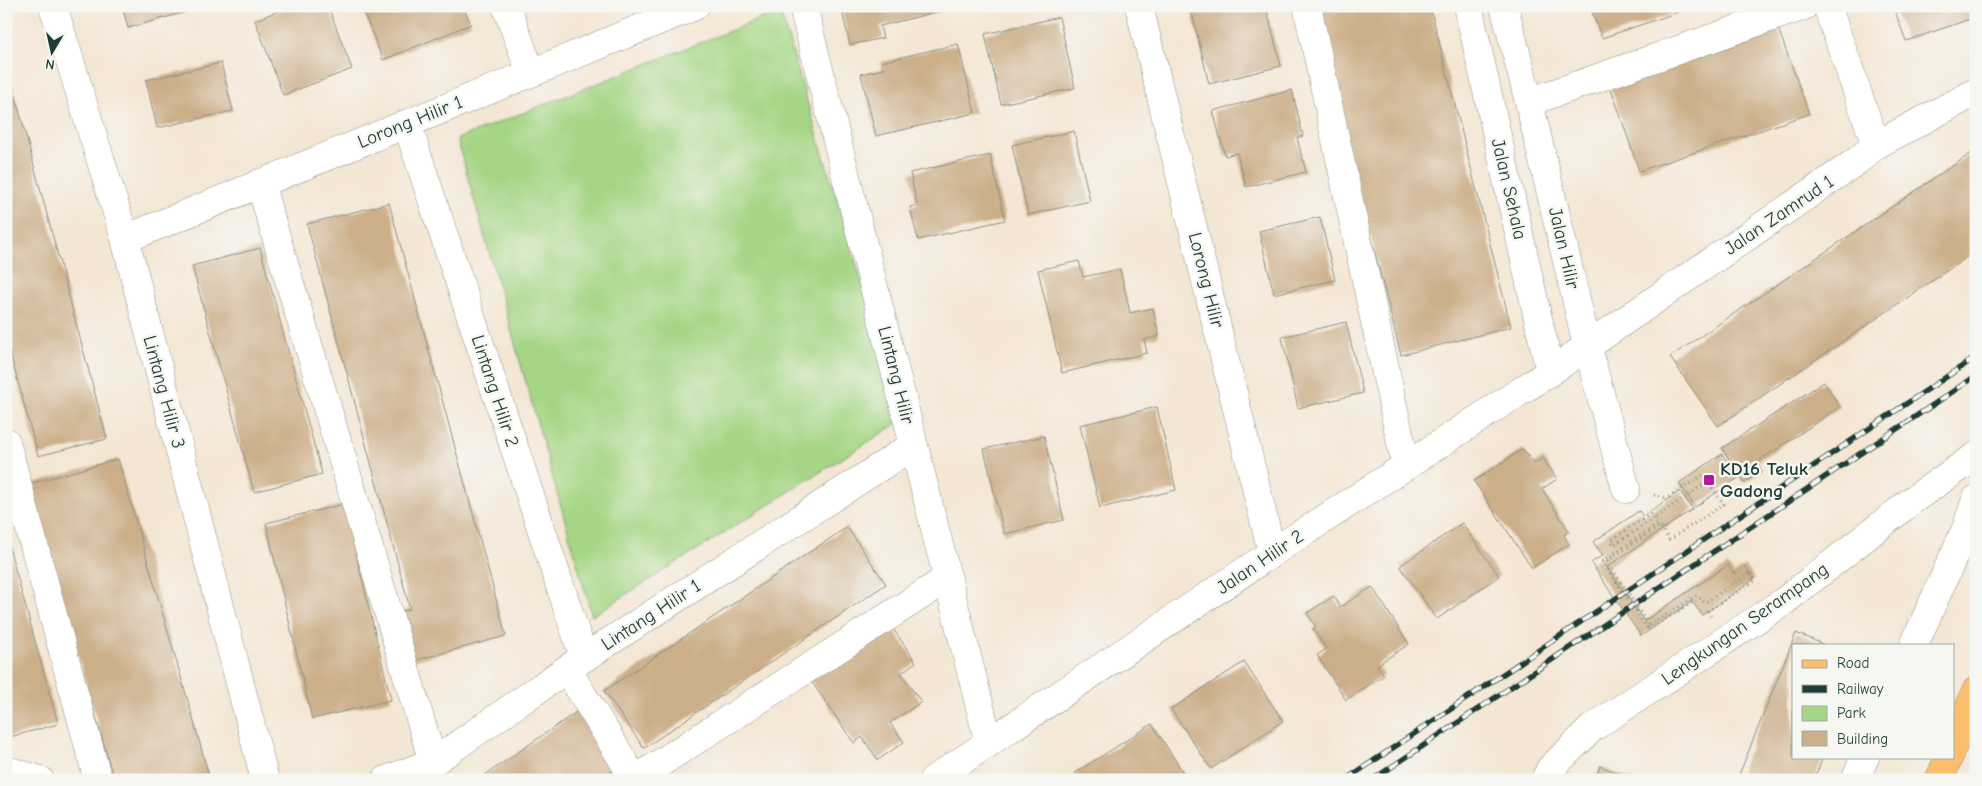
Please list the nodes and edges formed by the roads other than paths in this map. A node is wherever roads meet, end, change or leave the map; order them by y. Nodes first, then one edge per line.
1 (53, 6) edge
2 (506, 6) edge
3 (695, 6) edge
4 (803, 6) edge
5 (1139, 6) edge
6 (1307, 6) edge
7 (1468, 6) edge
8 (1504, 6) edge
9 (1804, 6) edge
10 (1827, 6) edge
11 (531, 73) junction
12 (1976, 92) edge
13 (1529, 102) junction
14 (407, 124) junction
15 (1876, 145) junction
16 (260, 183) junction
17 (125, 239) junction
18 (1587, 345) junction
19 (1550, 372) junction
20 (6, 442) edge
21 (914, 445) junction
22 (1976, 456) edge
23 (1406, 466) junction
24 (1626, 489) road end
25 (1976, 499) edge
26 (1971, 524) edge
27 (1272, 553) junction
28 (948, 578) junction
29 (1914, 644) edge
30 (576, 663) junction
31 (1976, 691) edge
32 (989, 743) junction
33 (1954, 744) edge
34 (1865, 758) edge
35 (1948, 758) edge
36 (433, 762) junction
37 (6, 770) edge
38 (40, 780) edge
39 (98, 780) edge
40 (265, 780) edge
41 (386, 780) edge
42 (634, 780) edge
43 (933, 780) edge
44 (1545, 780) edge
45 (1855, 780) edge
46 (1939, 780) edge

1 - 17 street, Lintang Hilir 3
2 - 11 street
3 - 11 street, Lorong Hilir 1
4 - 21 street, Lintang Hilir
5 - 27 street, Lorong Hilir
6 - 23 street
7 - 19 street, Jalan Sehala
8 - 13 street, Jalan Hilir
9 - 13 street
10 - 15 street
11 - 14 street, Lorong Hilir 1
12 - 15 street, Jalan Zamrud 1
13 - 18 street, Jalan Hilir
14 - 16 street, Lorong Hilir 1
14 - 30 street, Lintang Hilir 2
15 - 18 street, Jalan Zamrud 1
16 - 17 street, Lorong Hilir 1
16 - 36 street
17 - 40 street, Lintang Hilir 3
18 - 19 street, Jalan Hilir 2
18 - 24 street, Jalan Hilir
19 - 23 street, Jalan Hilir 2
20 - 39 street
21 - 28 street, Lintang Hilir
21 - 30 street, Lintang Hilir 1
22 - 44 street, Lengkungan Serampang
23 - 27 street, Jalan Hilir 2
25 - 26 street
26 - 29 street
27 - 32 street, Jalan Hilir 2
28 - 32 street, Lintang Hilir
28 - 42 street
30 - 36 street, Lintang Hilir 1
30 - 42 street, Lintang Hilir 2
31 - 33 main road
32 - 43 street, Jalan Hilir 2
34 - 45 street
35 - 46 main road
36 - 41 street, Lintang Hilir 1
37 - 38 street

